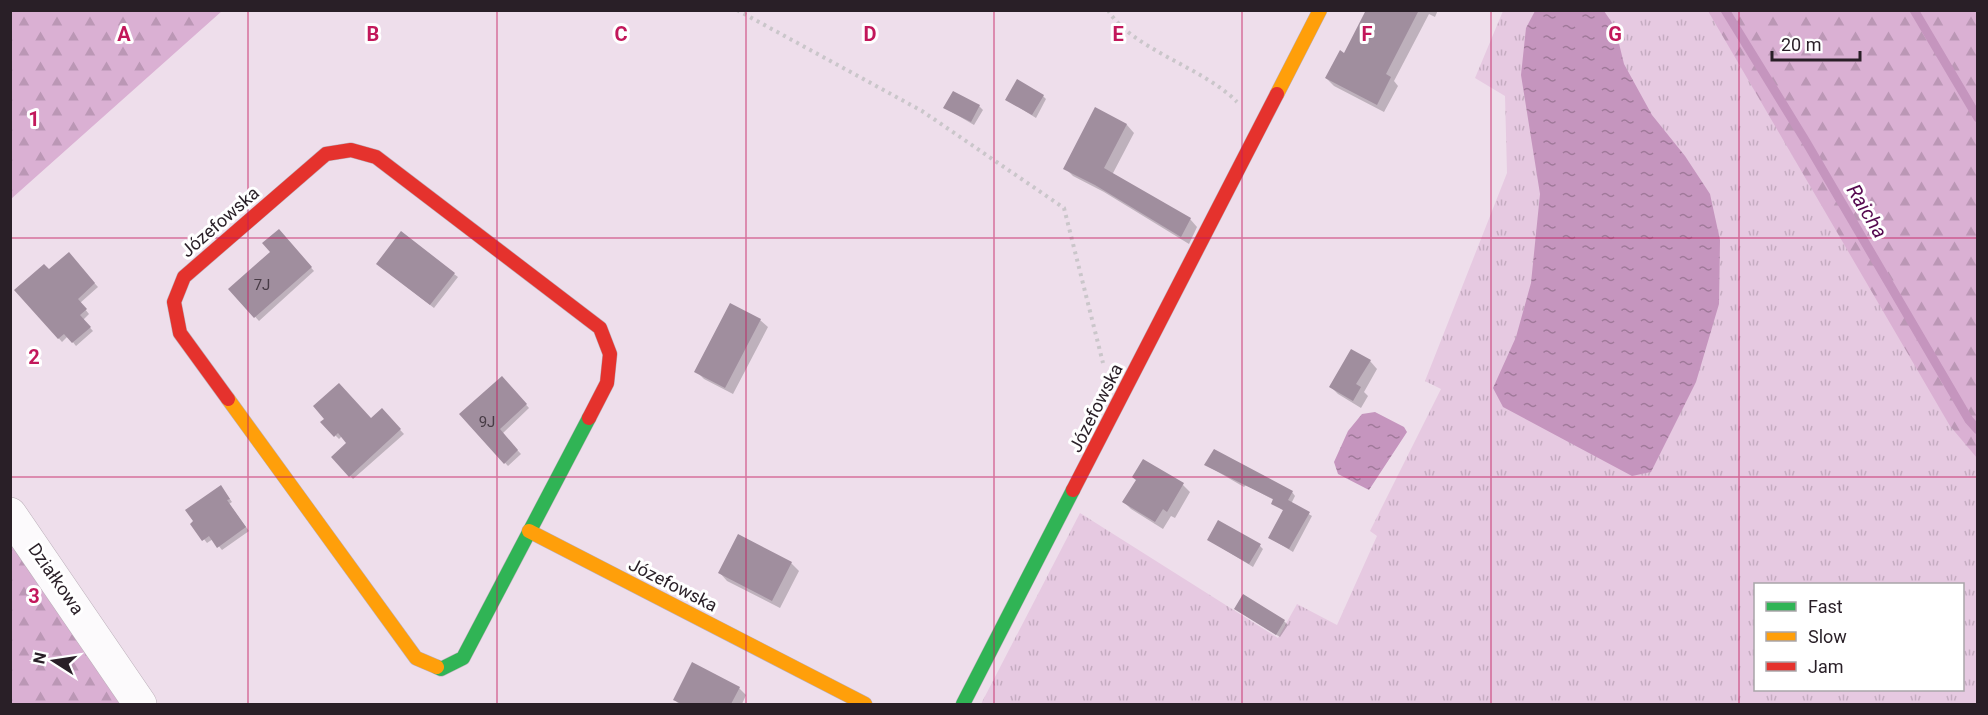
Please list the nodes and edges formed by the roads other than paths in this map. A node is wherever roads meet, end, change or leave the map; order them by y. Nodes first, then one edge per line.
1 (1320, 10) edge
2 (10, 514) edge
3 (529, 531) junction
4 (140, 705) edge
5 (865, 705) edge
6 (963, 705) edge

1 - 6 street, Józefowska
2 - 4 street, Działkowa
3 - 3 street, Józefowska
3 - 5 street, Józefowska

